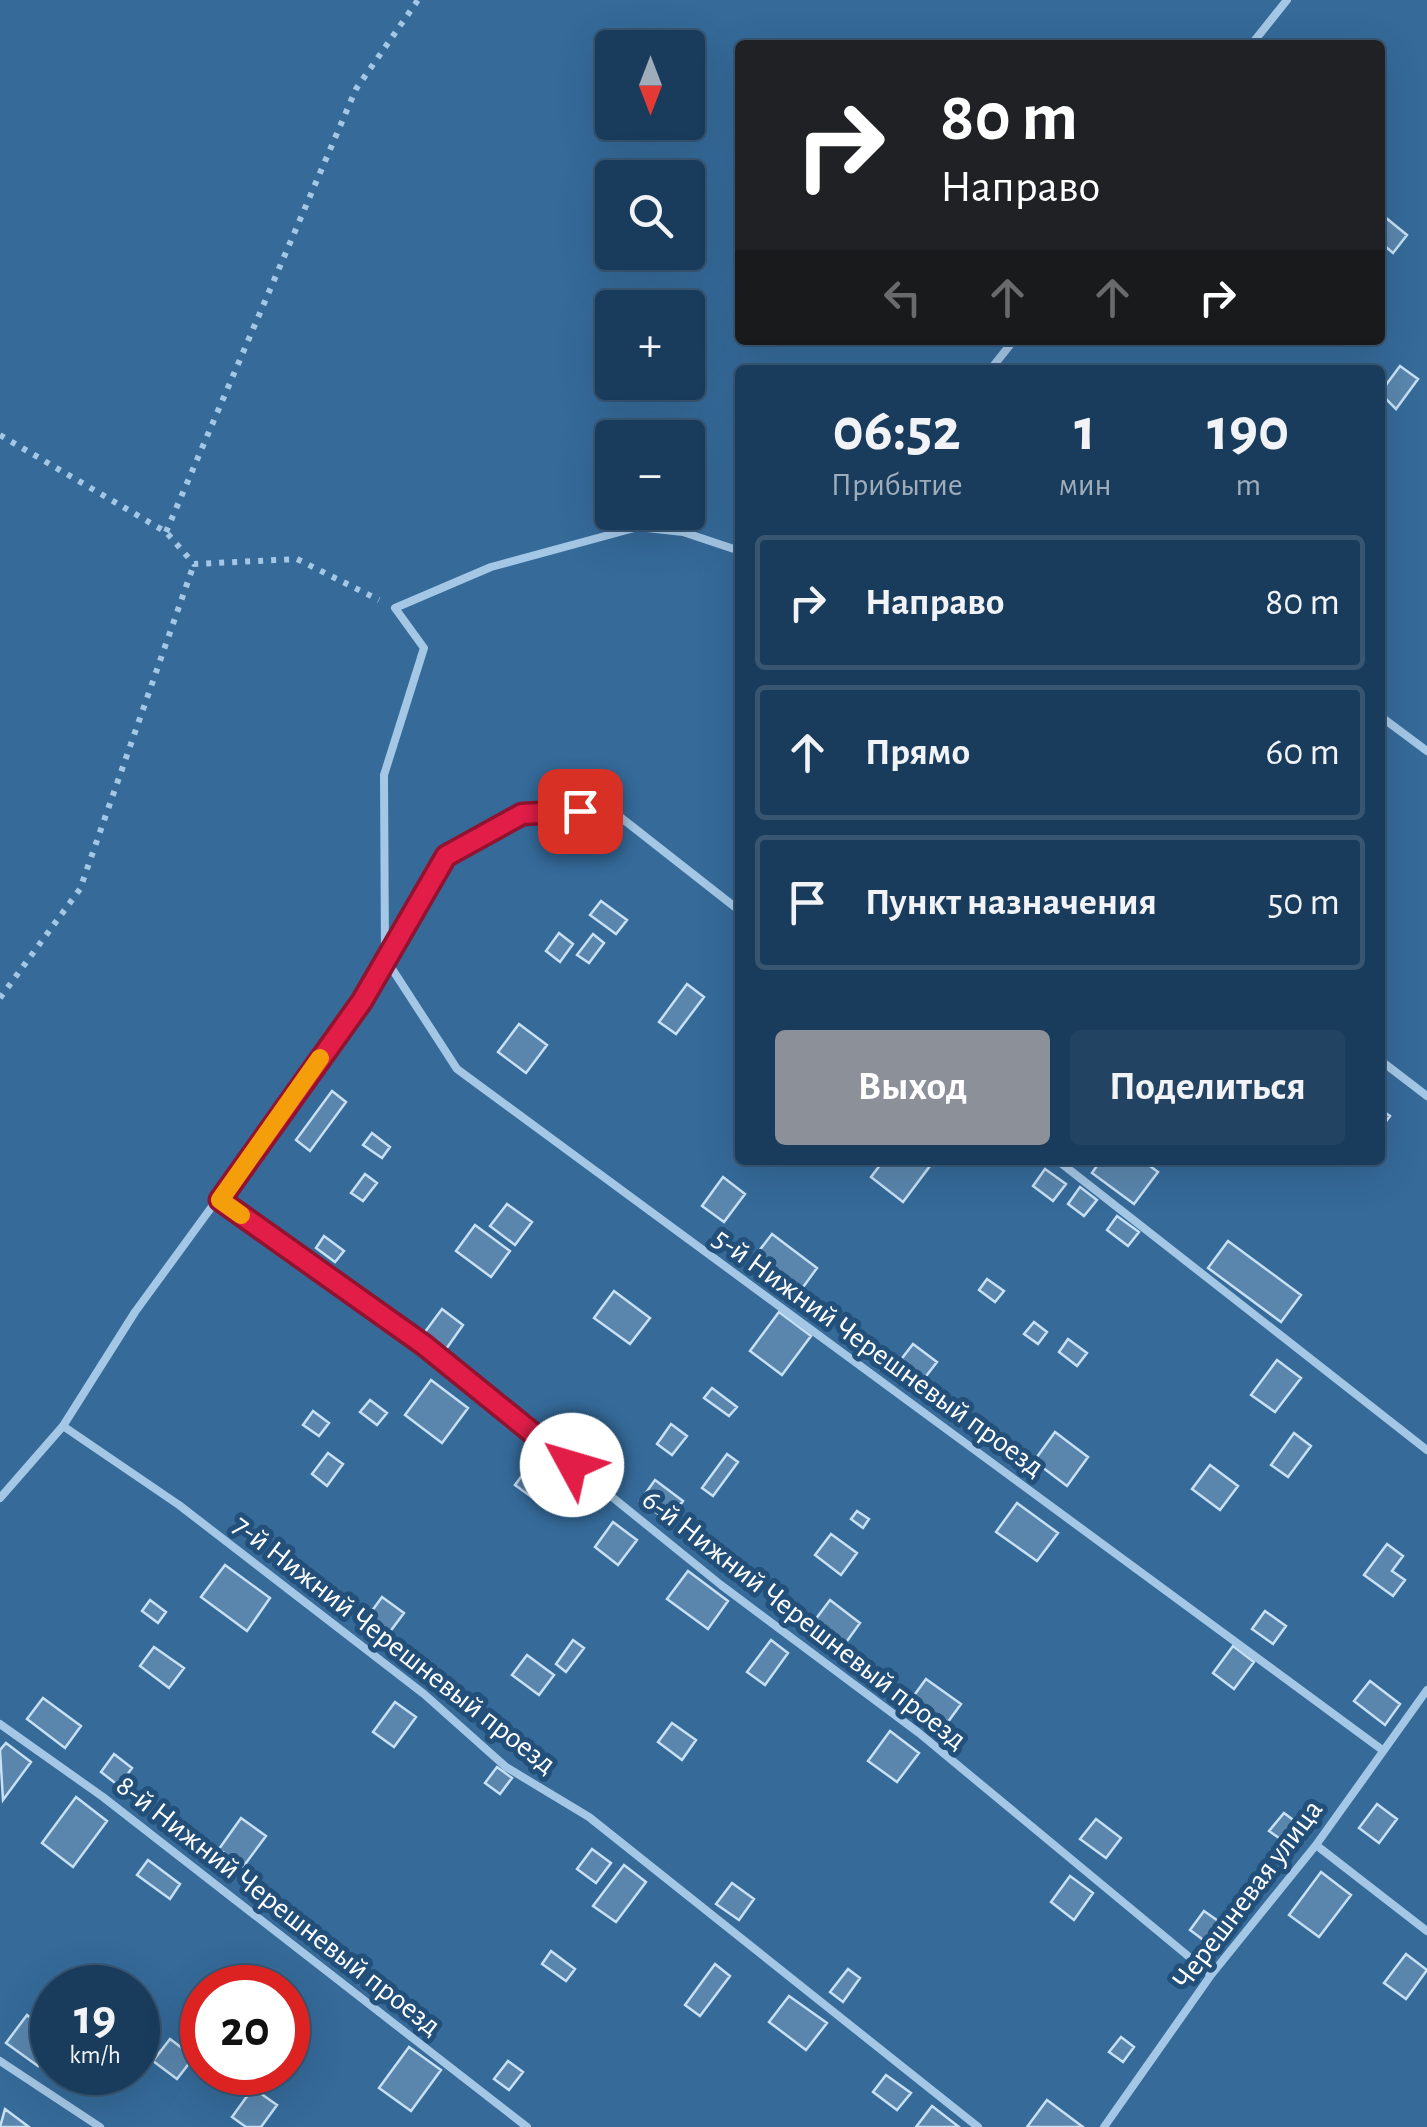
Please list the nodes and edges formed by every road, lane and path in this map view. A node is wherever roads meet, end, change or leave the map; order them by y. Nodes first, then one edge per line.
1 (418, 0) edge
2 (1287, 0) edge
3 (1255, 40) edge
4 (1010, 345) edge
5 (994, 365) edge
6 (0, 436) edge
7 (166, 532) junction
8 (735, 549) edge
9 (194, 564) junction
10 (394, 608) junction
11 (1385, 720) edge
12 (1427, 751) edge
13 (735, 907) edge
14 (385, 958) junction
15 (0, 998) edge
16 (1385, 1064) edge
17 (1427, 1096) edge
18 (1063, 1165) edge
19 (220, 1200) junction
20 (62, 1426) junction
21 (1427, 1450) edge
22 (0, 1498) edge
23 (1427, 1690) edge
24 (0, 1724) edge
25 (1381, 1749) junction
26 (1316, 1845) junction
27 (1427, 1930) edge
28 (1211, 1975) junction
29 (0, 2061) edge
30 (100, 2127) edge
31 (527, 2127) edge
32 (978, 2127) edge
33 (1104, 2127) edge

1 - 7 path
2 - 3 lane
4 - 5 lane
6 - 7 path
7 - 9 path
8 - 10 lane
9 - 10 path
9 - 15 path
10 - 14 lane
11 - 12 lane
13 - 14 lane
14 - 19 lane
14 - 25 lane, 5-й Нижний Черешневый проезд
16 - 17 lane
18 - 21 lane
19 - 20 lane
19 - 28 lane, 6-й Нижний Черешневый проезд
20 - 22 lane
20 - 32 lane, 7-й Нижний Черешневый проезд
23 - 25 lane, Черешневая улица
24 - 31 lane, 8-й Нижний Черешневый проезд
25 - 26 lane, Черешневая улица
26 - 27 lane
26 - 28 lane, Черешневая улица
28 - 33 lane, Черешневая улица
29 - 30 lane

